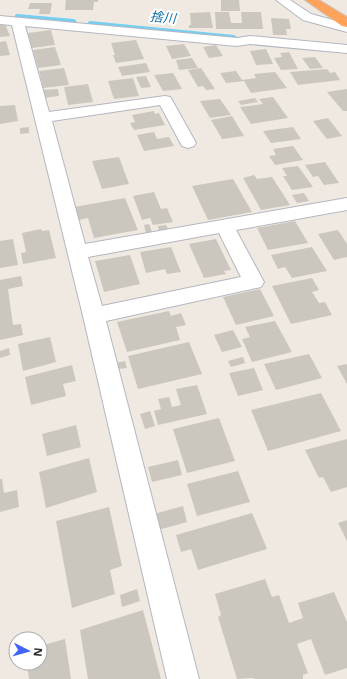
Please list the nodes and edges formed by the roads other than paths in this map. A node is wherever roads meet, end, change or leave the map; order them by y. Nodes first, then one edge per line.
1 (282, 0) edge
2 (311, 0) edge
3 (332, 0) edge
4 (347, 10) edge
5 (9, 21) edge
6 (347, 23) edge
7 (347, 28) edge
8 (347, 49) edge
9 (43, 118) junction
10 (188, 143) dead end
11 (347, 204) edge
12 (225, 226) junction
13 (77, 252) junction
14 (94, 316) junction
15 (183, 679) edge

1 - 7 street
2 - 6 highway
3 - 4 highway
5 - 8 street
5 - 9 street
9 - 10 street
9 - 13 street
11 - 12 street
12 - 13 street
12 - 14 street
13 - 14 street
14 - 15 street

